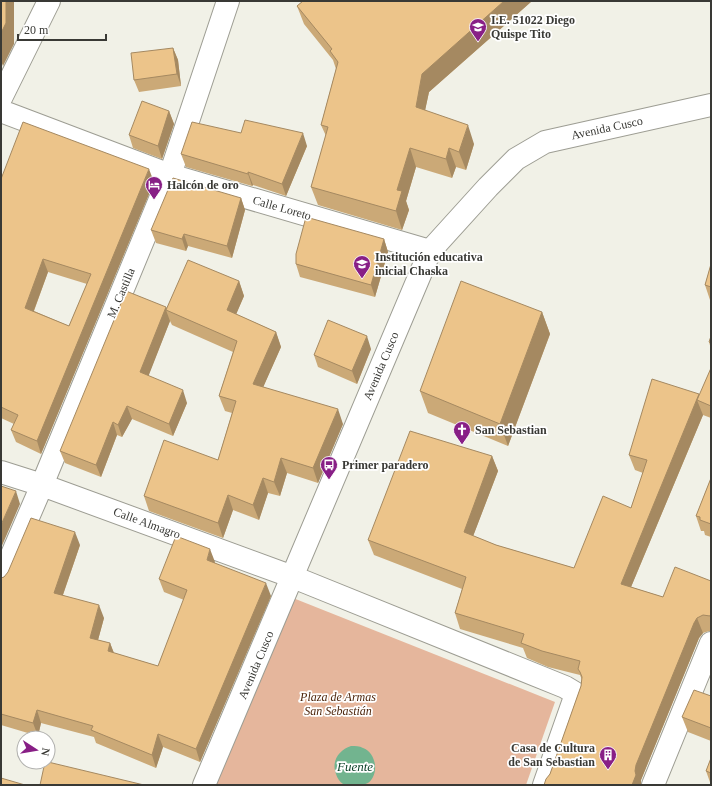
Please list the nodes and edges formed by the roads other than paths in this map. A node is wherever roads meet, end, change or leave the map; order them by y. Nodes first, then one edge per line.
1 (49, 1) edge
2 (228, 1) edge
3 (1, 98) edge
4 (711, 105) edge
5 (1, 111) edge
6 (170, 175) junction
7 (430, 251) junction
8 (1, 472) edge
9 (42, 485) junction
10 (293, 577) junction
11 (1, 580) edge
12 (711, 642) edge
13 (204, 785) edge
14 (544, 785) edge
15 (653, 785) edge

1 - 3 street
2 - 6 street, M. Castilla
4 - 7 street, Avenida Cusco
5 - 6 street, Calle Loreto
6 - 7 street, Calle Loreto
6 - 9 street, M. Castilla
7 - 10 street, Avenida Cusco
8 - 9 street, Calle Almagro
9 - 10 street, Calle Almagro
9 - 11 street, M. Castilla
10 - 13 street, Avenida Cusco
10 - 14 street, Calle Almagro
12 - 15 street

